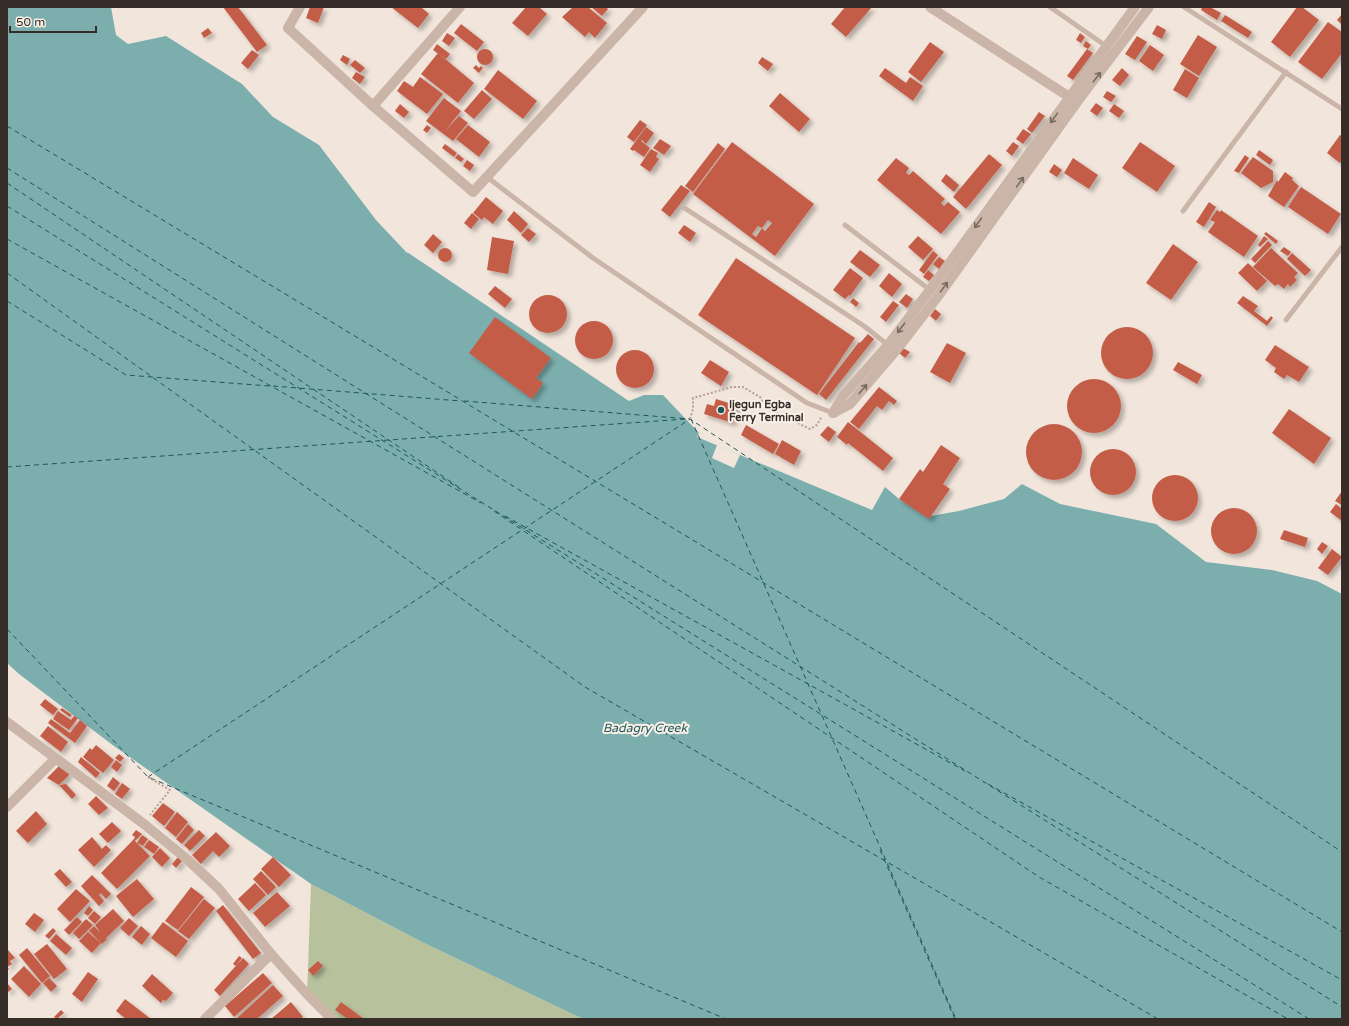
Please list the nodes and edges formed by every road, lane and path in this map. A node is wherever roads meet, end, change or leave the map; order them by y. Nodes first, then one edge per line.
1 (300, 7) edge
2 (460, 7) edge
3 (643, 7) edge
4 (930, 7) edge
5 (1050, 7) edge
6 (1135, 7) edge
7 (1149, 7) edge
8 (1184, 7) edge
9 (1106, 46) junction
10 (1286, 72) junction
11 (1073, 99) junction
12 (373, 106) junction
13 (1342, 109) edge
14 (487, 177) junction
15 (683, 207) dead end
16 (1182, 211) dead end
17 (845, 225) dead end
18 (1342, 247) edge
19 (930, 290) junction
20 (1286, 320) dead end
21 (888, 345) junction
22 (829, 411) junction
23 (690, 419) dead end
24 (7, 722) edge
25 (56, 759) junction
26 (148, 777) dead end
27 (7, 807) edge
28 (144, 824) junction
29 (271, 954) junction
30 (204, 1019) edge
31 (332, 1019) edge

1 - 12 street
2 - 12 street
3 - 14 street
4 - 11 street
5 - 9 lane
6 - 9 street
11 -> 7 street
8 - 10 lane
9 - 11 street
10 - 13 lane
10 - 16 lane
11 -> 19 street
22 -> 11 street
12 - 14 street
14 - 22 lane
15 - 21 lane
17 - 19 lane
18 - 20 lane
19 -> 21 street
21 - 22 street
22 - 23 path
24 - 25 street
25 - 27 street
25 - 28 street
26 - 28 path
28 - 29 street
29 - 30 street
29 - 31 street

